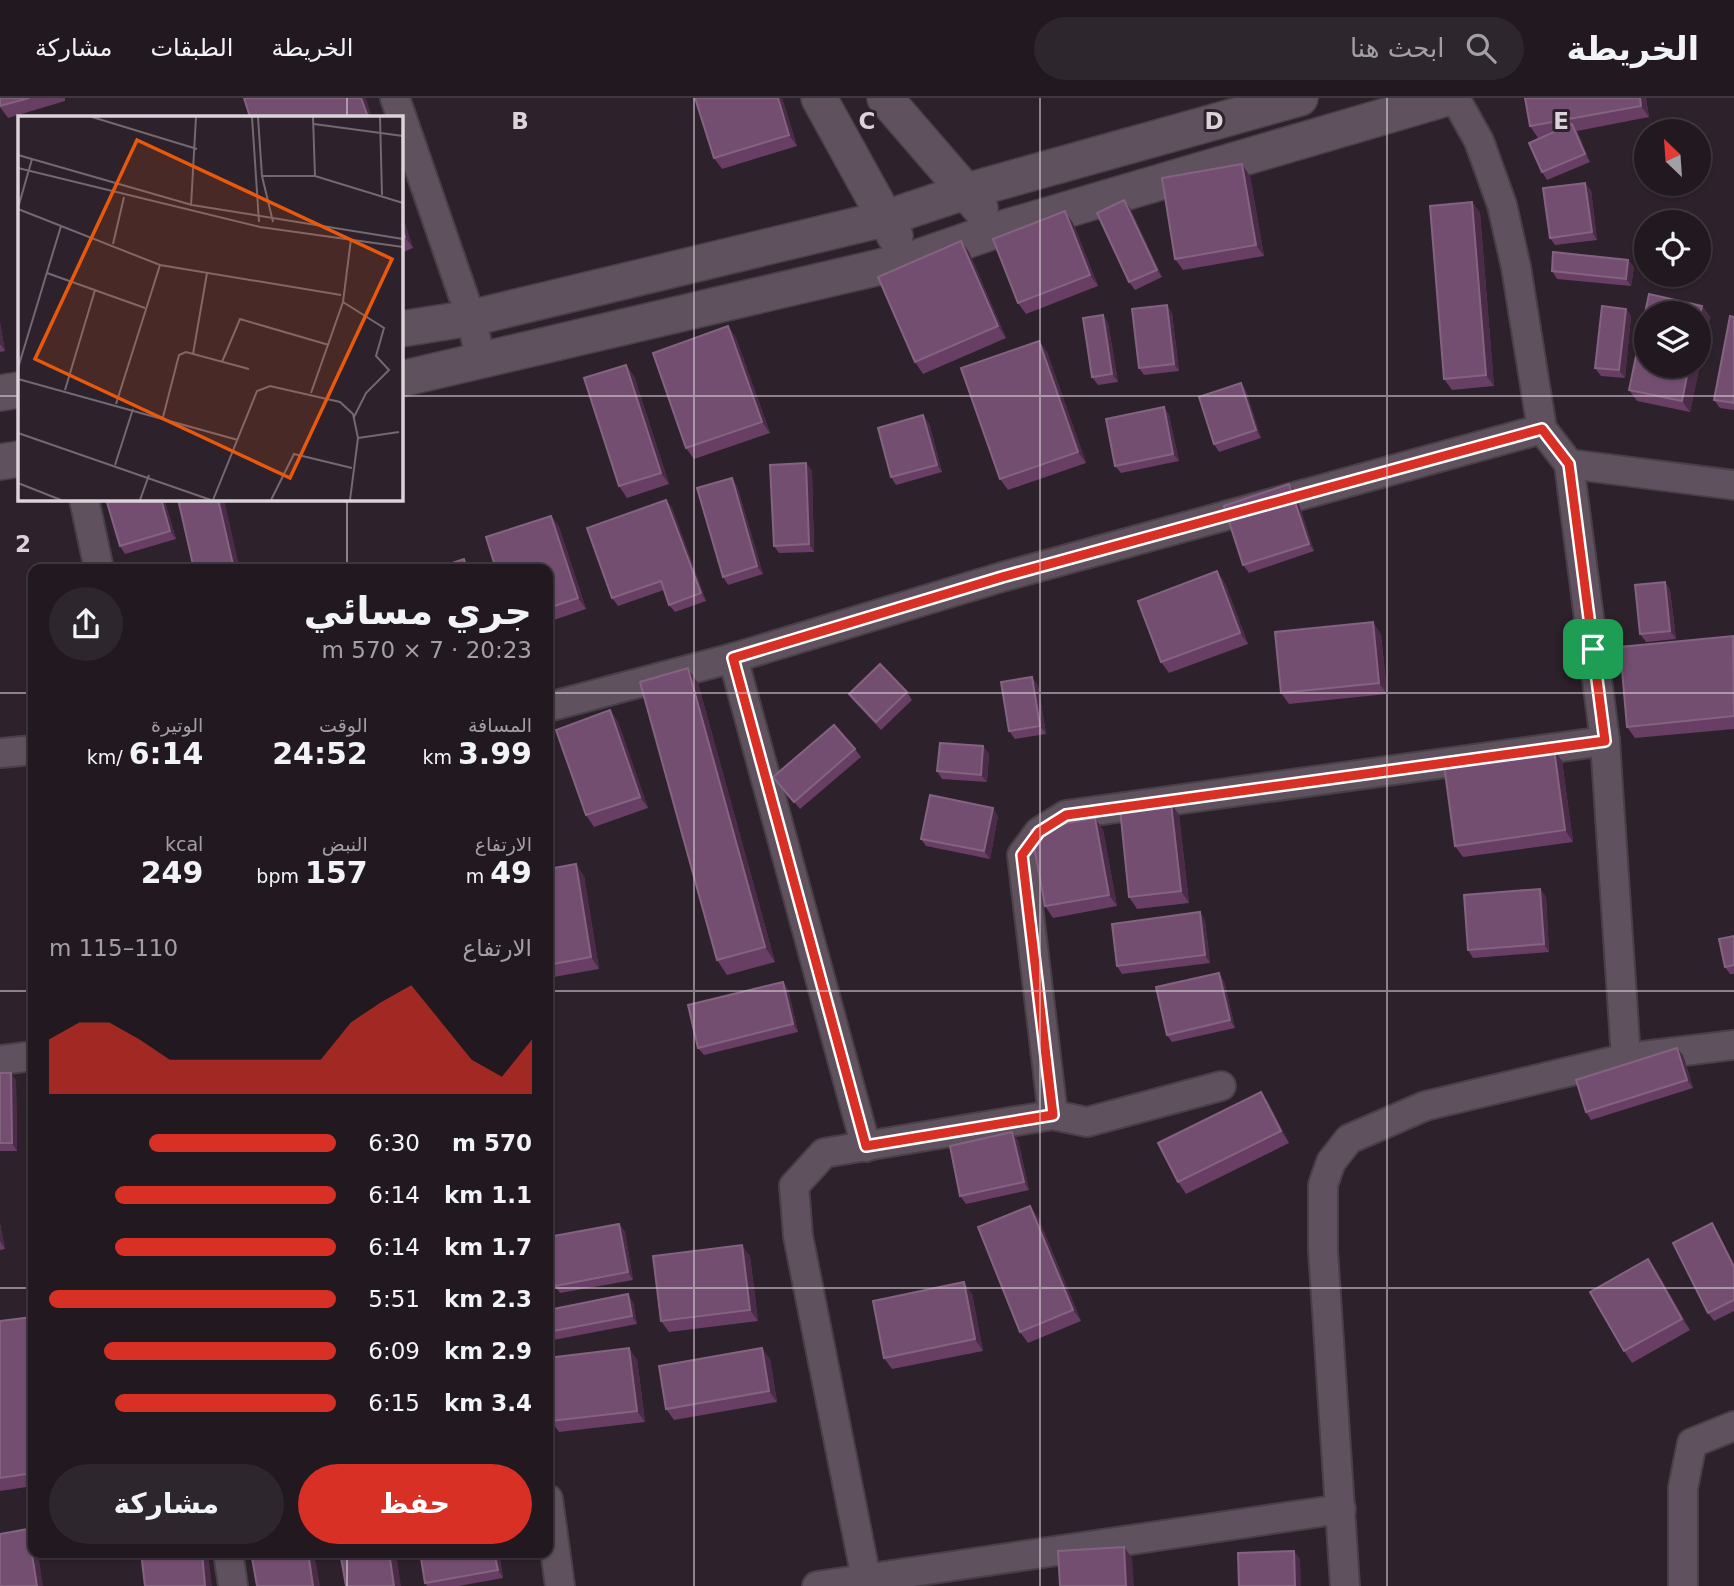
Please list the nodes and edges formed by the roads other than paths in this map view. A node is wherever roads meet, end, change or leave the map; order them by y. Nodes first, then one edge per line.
1 (395, 98) edge
2 (820, 98) edge
3 (886, 98) edge
4 (1300, 98) edge
5 (1447, 98) edge
6 (1455, 98) edge
7 (401, 116) edge
8 (402, 118) edge
9 (967, 191) junction
10 (883, 219) junction
11 (997, 230) junction
12 (910, 260) junction
13 (471, 318) junction
14 (402, 329) edge
15 (481, 361) junction
16 (402, 379) edge
17 (18, 390) edge
18 (0, 393) edge
19 (1542, 429) junction
20 (18, 459) edge
21 (0, 462) edge
22 (1569, 464) junction
23 (1734, 485) edge
24 (84, 500) edge
25 (98, 564) edge
26 (733, 658) junction
27 (553, 706) edge
28 (1605, 741) junction
29 (28, 750) edge
30 (0, 753) edge
31 (1734, 1045) edge
32 (28, 1057) edge
33 (1626, 1058) junction
34 (0, 1060) edge
35 (1221, 1086) dead end
36 (1053, 1115) junction
37 (866, 1146) junction
38 (1734, 1426) edge
39 (1341, 1509) junction
40 (553, 1532) edge
41 (229, 1558) edge
42 (866, 1578) junction
43 (233, 1586) edge
44 (561, 1586) edge
45 (817, 1586) edge
46 (1345, 1586) edge
47 (1683, 1586) edge

1 - 7 street
2 - 10 street
3 - 9 street
4 - 9 street
5 - 11 street
6 - 19 street
8 - 13 street
9 - 10 street
9 - 11 street
10 - 12 street
10 - 13 street
11 - 12 street
12 - 15 street
13 - 14 street
13 - 15 street
15 - 16 street
17 - 18 street
19 - 22 street
19 - 26 street
20 - 21 street
22 - 23 street
22 - 28 street
24 - 25 street
26 - 27 street
26 - 37 street
28 - 33 street
28 - 36 street
29 - 30 street
31 - 33 street
32 - 34 street
33 - 39 street
35 - 36 street
36 - 37 street
37 - 42 street
38 - 47 street
39 - 42 street
39 - 46 street
40 - 44 street
41 - 43 street
42 - 45 street

